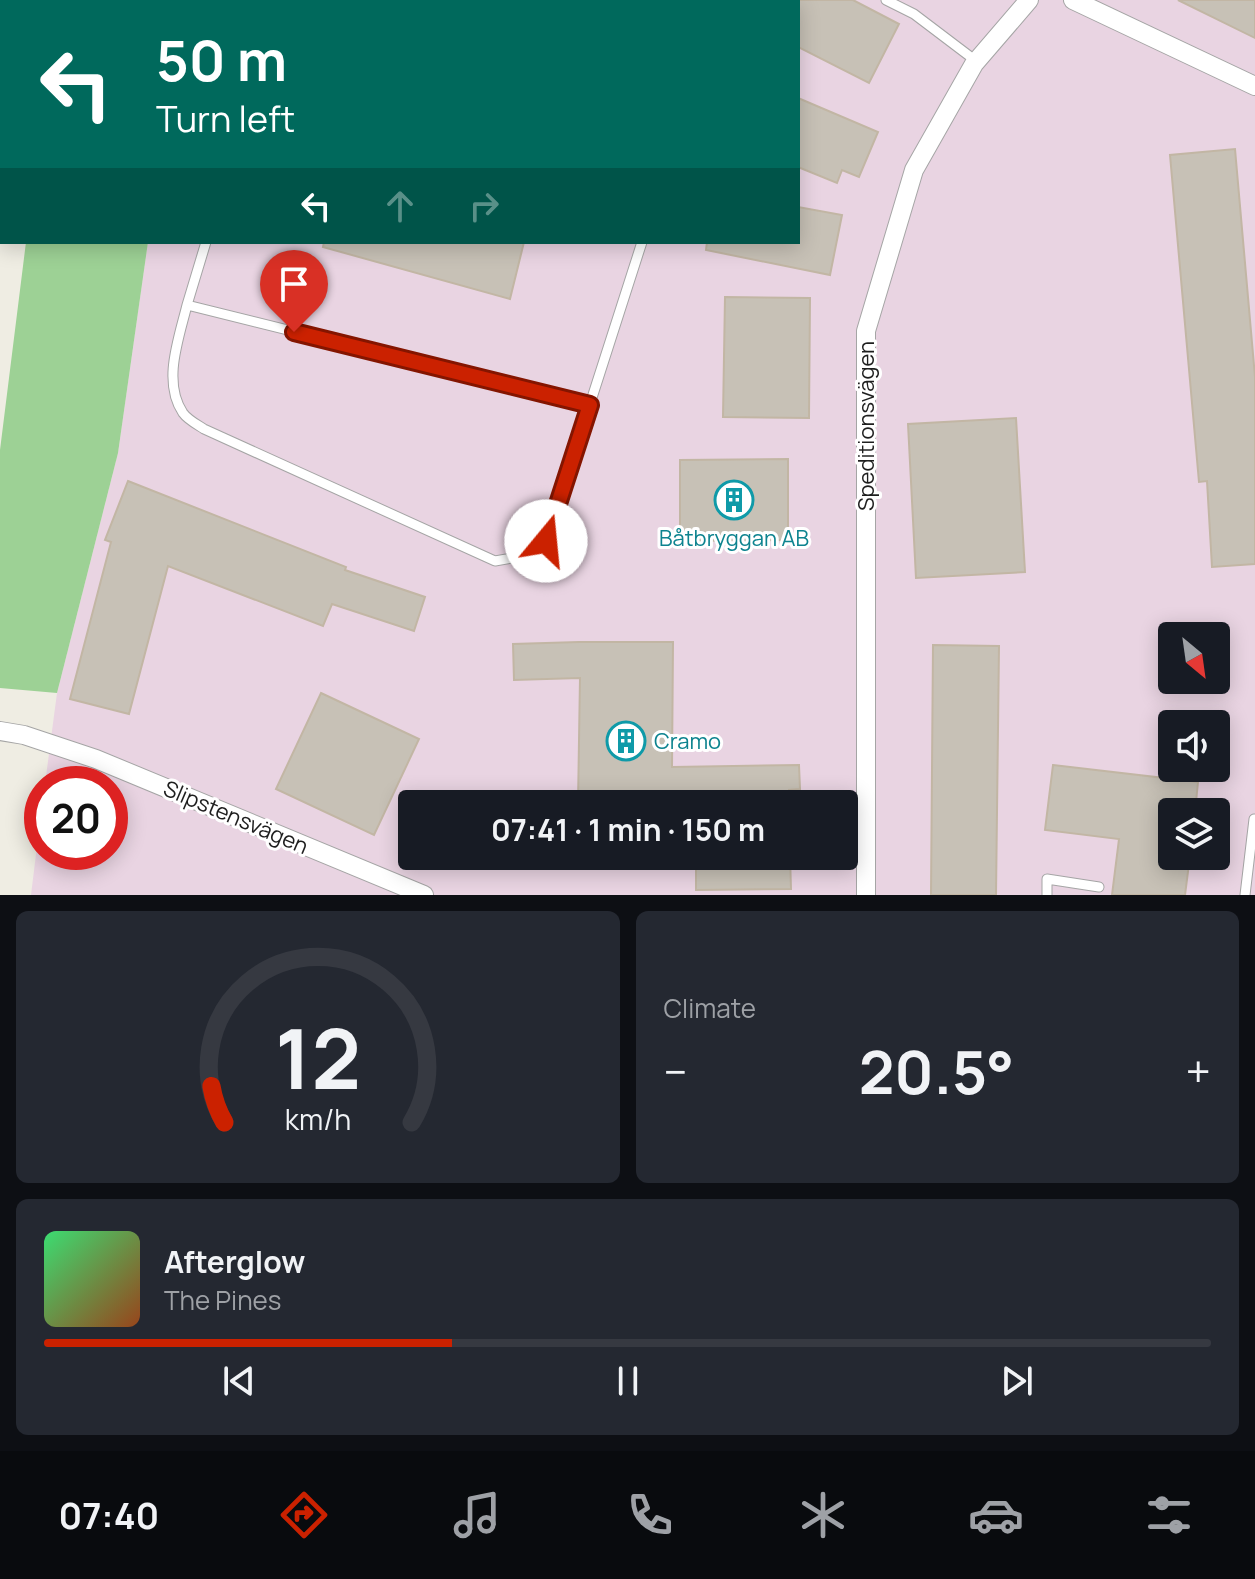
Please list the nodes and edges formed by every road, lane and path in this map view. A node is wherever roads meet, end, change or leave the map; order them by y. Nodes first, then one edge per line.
1 (886, 0) edge
2 (1027, 0) edge
3 (1073, 0) edge
4 (976, 61) junction
5 (1255, 86) edge
6 (205, 244) edge
7 (641, 244) edge
8 (187, 305) junction
9 (590, 405) junction
10 (0, 731) edge
11 (1254, 819) edge
12 (1099, 887) dead end
13 (424, 895) edge
14 (866, 895) edge
15 (1047, 895) edge
16 (1245, 895) edge

1 - 4 lane
2 - 4 street, Speditionsvägen
3 - 5 street
4 - 14 street, Speditionsvägen
6 - 8 lane
7 - 9 lane
8 - 9 lane
8 - 9 lane
10 - 13 street, Slipstensvägen
11 - 16 lane
12 - 15 lane

